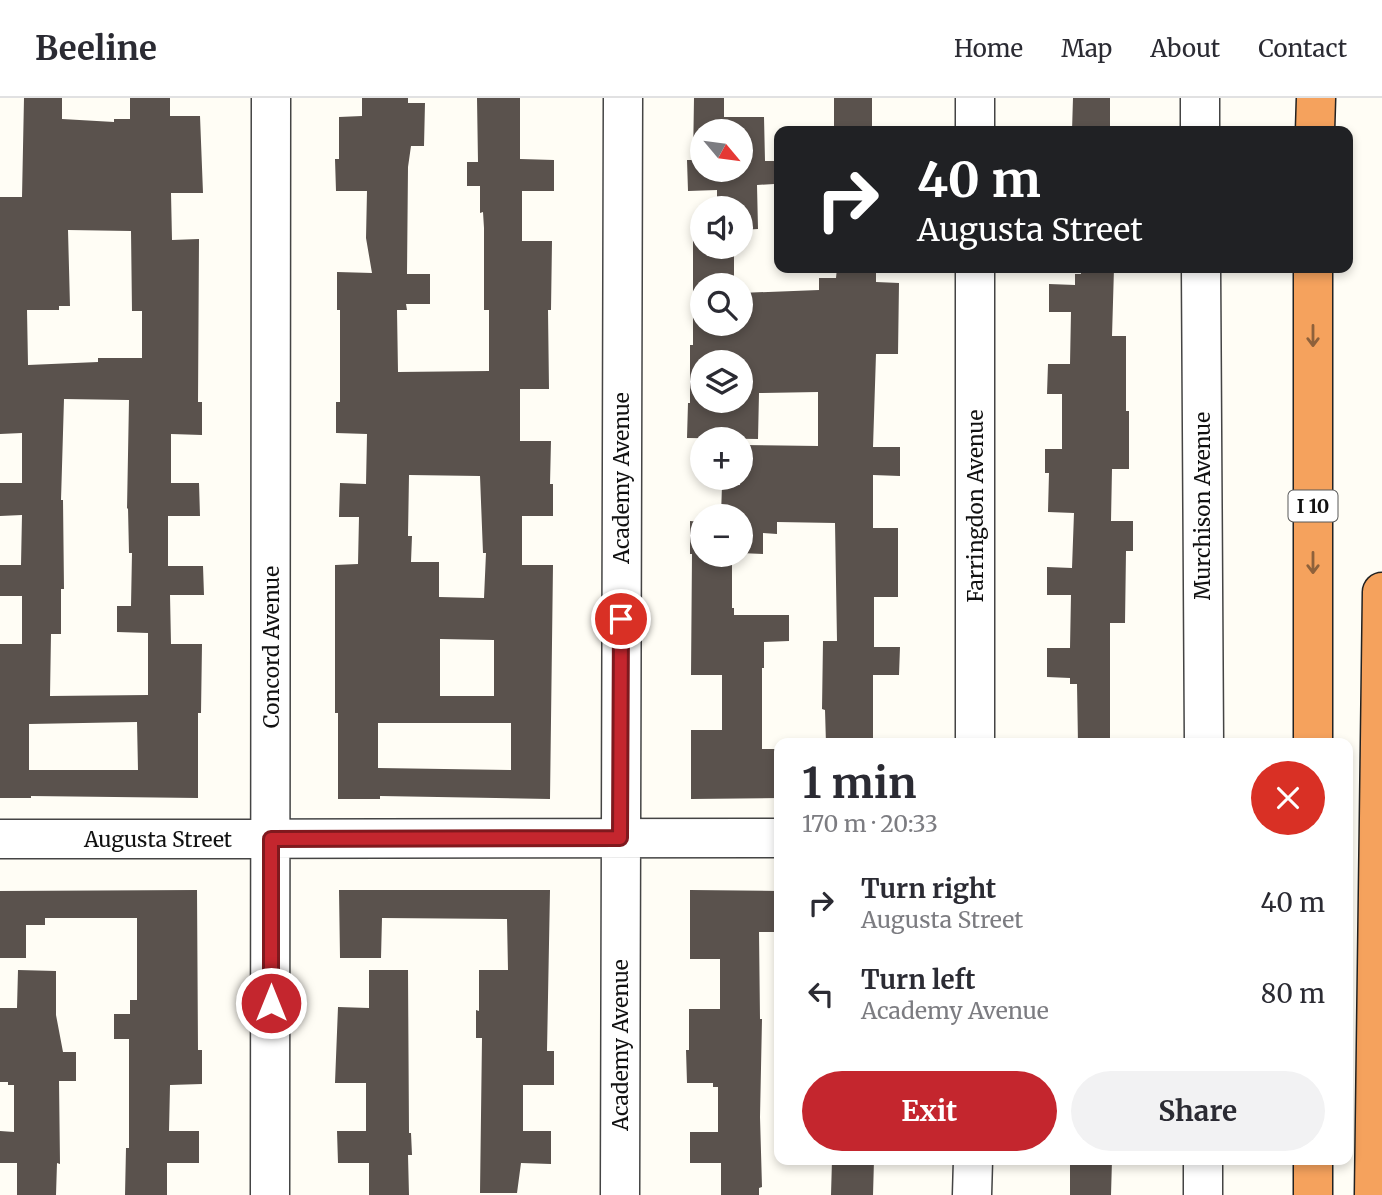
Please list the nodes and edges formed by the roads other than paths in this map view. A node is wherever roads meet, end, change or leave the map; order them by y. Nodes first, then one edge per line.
1 (271, 98) edge
2 (623, 98) edge
3 (975, 98) edge
4 (1200, 98) edge
5 (1316, 98) edge
6 (975, 126) edge
7 (1200, 126) edge
8 (1315, 126) edge
9 (975, 273) edge
10 (1201, 273) edge
11 (1313, 273) edge
12 (1382, 592) edge
13 (975, 738) edge
14 (1204, 738) edge
15 (1313, 738) edge
16 (620, 838) junction
17 (774, 838) edge
18 (0, 839) edge
19 (271, 839) junction
20 (972, 1165) edge
21 (1203, 1165) edge
22 (1313, 1165) edge
23 (270, 1195) edge
24 (620, 1195) edge
25 (972, 1195) edge
26 (1203, 1195) edge
27 (1313, 1195) edge
28 (1374, 1195) edge

1 - 19 street, Concord Avenue
2 - 16 street, Academy Avenue
3 - 6 street
4 - 7 street
5 - 8 highway
9 - 13 street, Farringdon Avenue
10 - 14 street, Murchison Avenue
11 -> 15 highway, I 10
12 - 28 highway
16 - 17 street, Augusta Street
16 - 19 street, Augusta Street
16 - 24 street, Academy Avenue
18 - 19 street, Augusta Street
19 - 23 street, Concord Avenue
20 - 25 street
21 - 26 street
22 - 27 highway

